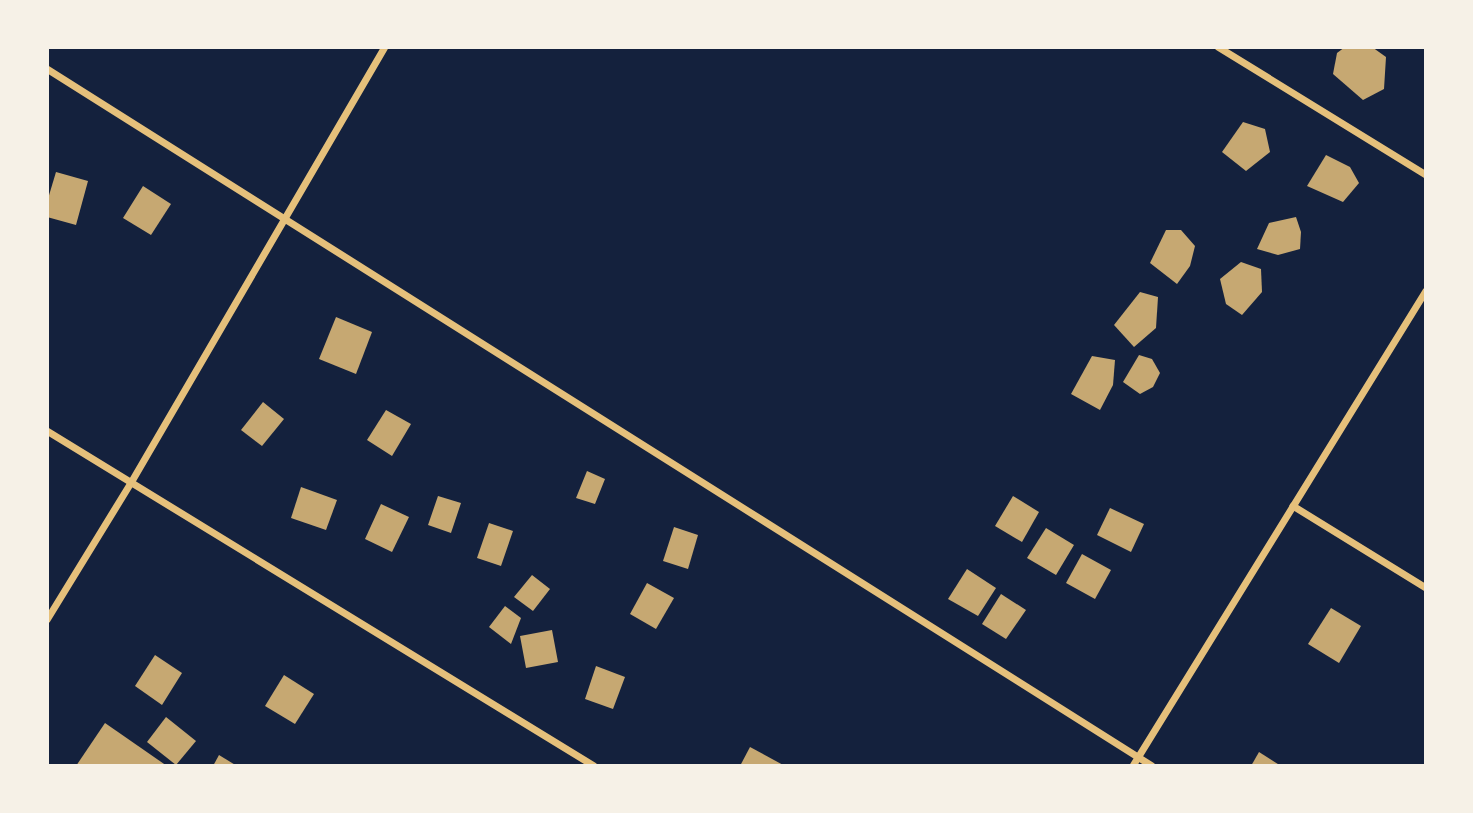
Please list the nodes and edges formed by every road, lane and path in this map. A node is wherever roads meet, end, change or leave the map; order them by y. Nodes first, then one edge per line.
1 (385, 47) edge
2 (1219, 47) edge
3 (47, 69) edge
4 (1426, 175) edge
5 (285, 219) junction
6 (1426, 291) edge
7 (47, 431) edge
8 (131, 483) junction
9 (1293, 506) junction
10 (1426, 588) edge
11 (47, 620) edge
12 (1138, 758) junction
13 (594, 766) edge
14 (1133, 766) edge
15 (1152, 766) edge

1 - 5 street
2 - 4 street
3 - 5 street
5 - 8 street
5 - 12 street
6 - 9 street
7 - 8 street
8 - 11 street
8 - 13 street
9 - 10 street
9 - 12 street
12 - 14 street
12 - 15 street

